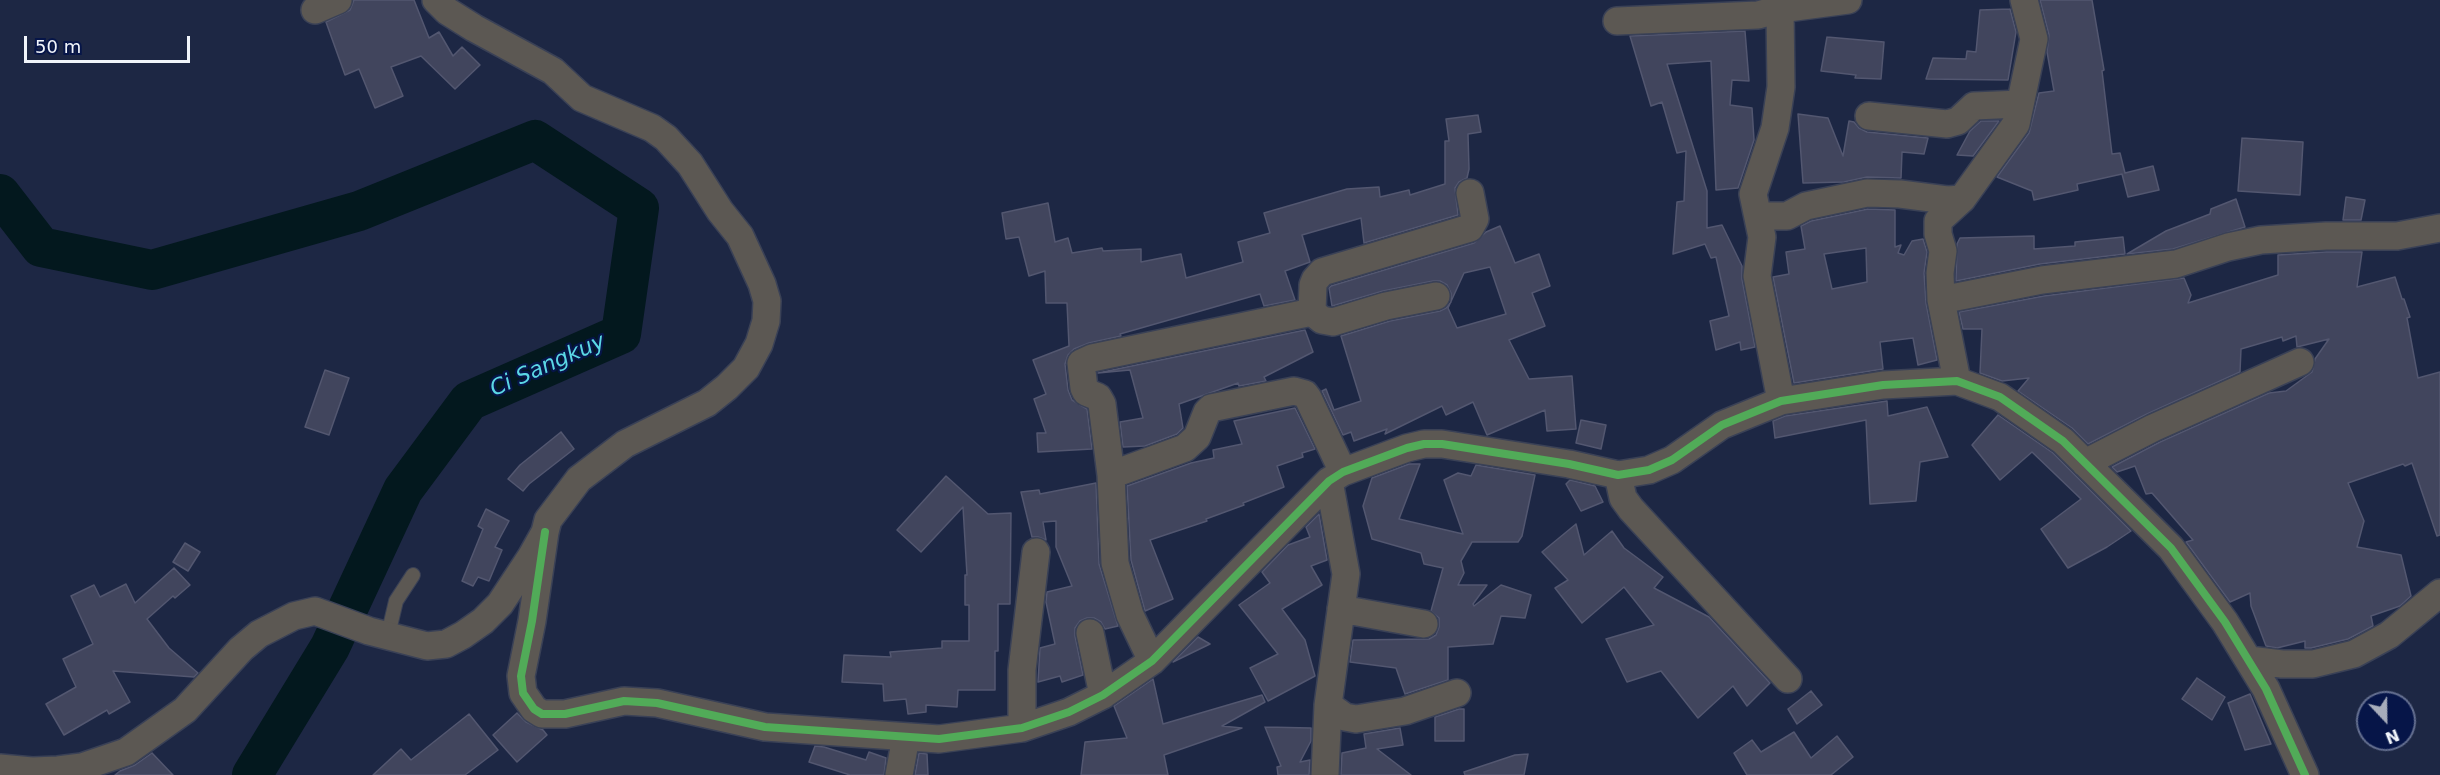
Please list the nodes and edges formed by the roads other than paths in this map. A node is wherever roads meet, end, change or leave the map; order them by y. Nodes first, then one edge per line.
1 (436, 0) edge
2 (1848, 0) edge
3 (2024, 0) edge
4 (1780, 9) junction
5 (1617, 21) dead end
6 (2020, 104) junction
7 (1869, 116) dead end
8 (1470, 193) dead end
9 (1962, 199) junction
10 (1758, 216) junction
11 (2440, 228) edge
12 (1436, 296) dead end
13 (1941, 300) junction
14 (1312, 312) junction
15 (2300, 362) dead end
16 (1957, 381) junction
17 (1781, 401) junction
18 (2085, 463) junction
19 (1111, 475) junction
20 (1336, 476) junction
21 (1618, 476) junction
22 (545, 532) junction
23 (1036, 552) dead end
24 (413, 575) dead end
25 (2440, 592) edge
26 (1341, 609) junction
27 (1424, 624) dead end
28 (378, 633) junction
29 (1090, 633) dead end
30 (2249, 660) junction
31 (1152, 662) junction
32 (1788, 679) dead end
33 (1457, 693) dead end
34 (1103, 695) junction
35 (1328, 705) junction
36 (1022, 728) junction
37 (906, 737) junction
38 (0, 768) edge
39 (899, 775) edge
40 (1325, 775) edge
41 (2305, 775) edge

1 - 22 street
2 - 4 street
3 - 6 street
4 - 5 street
4 - 10 street
6 - 7 street
6 - 9 street
8 - 14 street
9 - 10 street
9 - 13 street
10 - 17 street
11 - 13 street
12 - 14 street
13 - 16 street
14 - 19 street
15 - 18 street
16 - 17 street
16 - 18 street
17 - 21 street
18 - 30 street
19 - 20 street
19 - 31 street
20 - 21 street
20 - 26 street
20 - 31 street
21 - 32 street
22 - 28 street
22 - 37 street
23 - 36 street
24 - 28 lane
25 - 30 street
26 - 27 street
26 - 35 street
28 - 38 street
29 - 34 street
30 - 41 street
31 - 34 street
33 - 35 street
34 - 36 street
35 - 40 street
36 - 37 street
37 - 39 street

